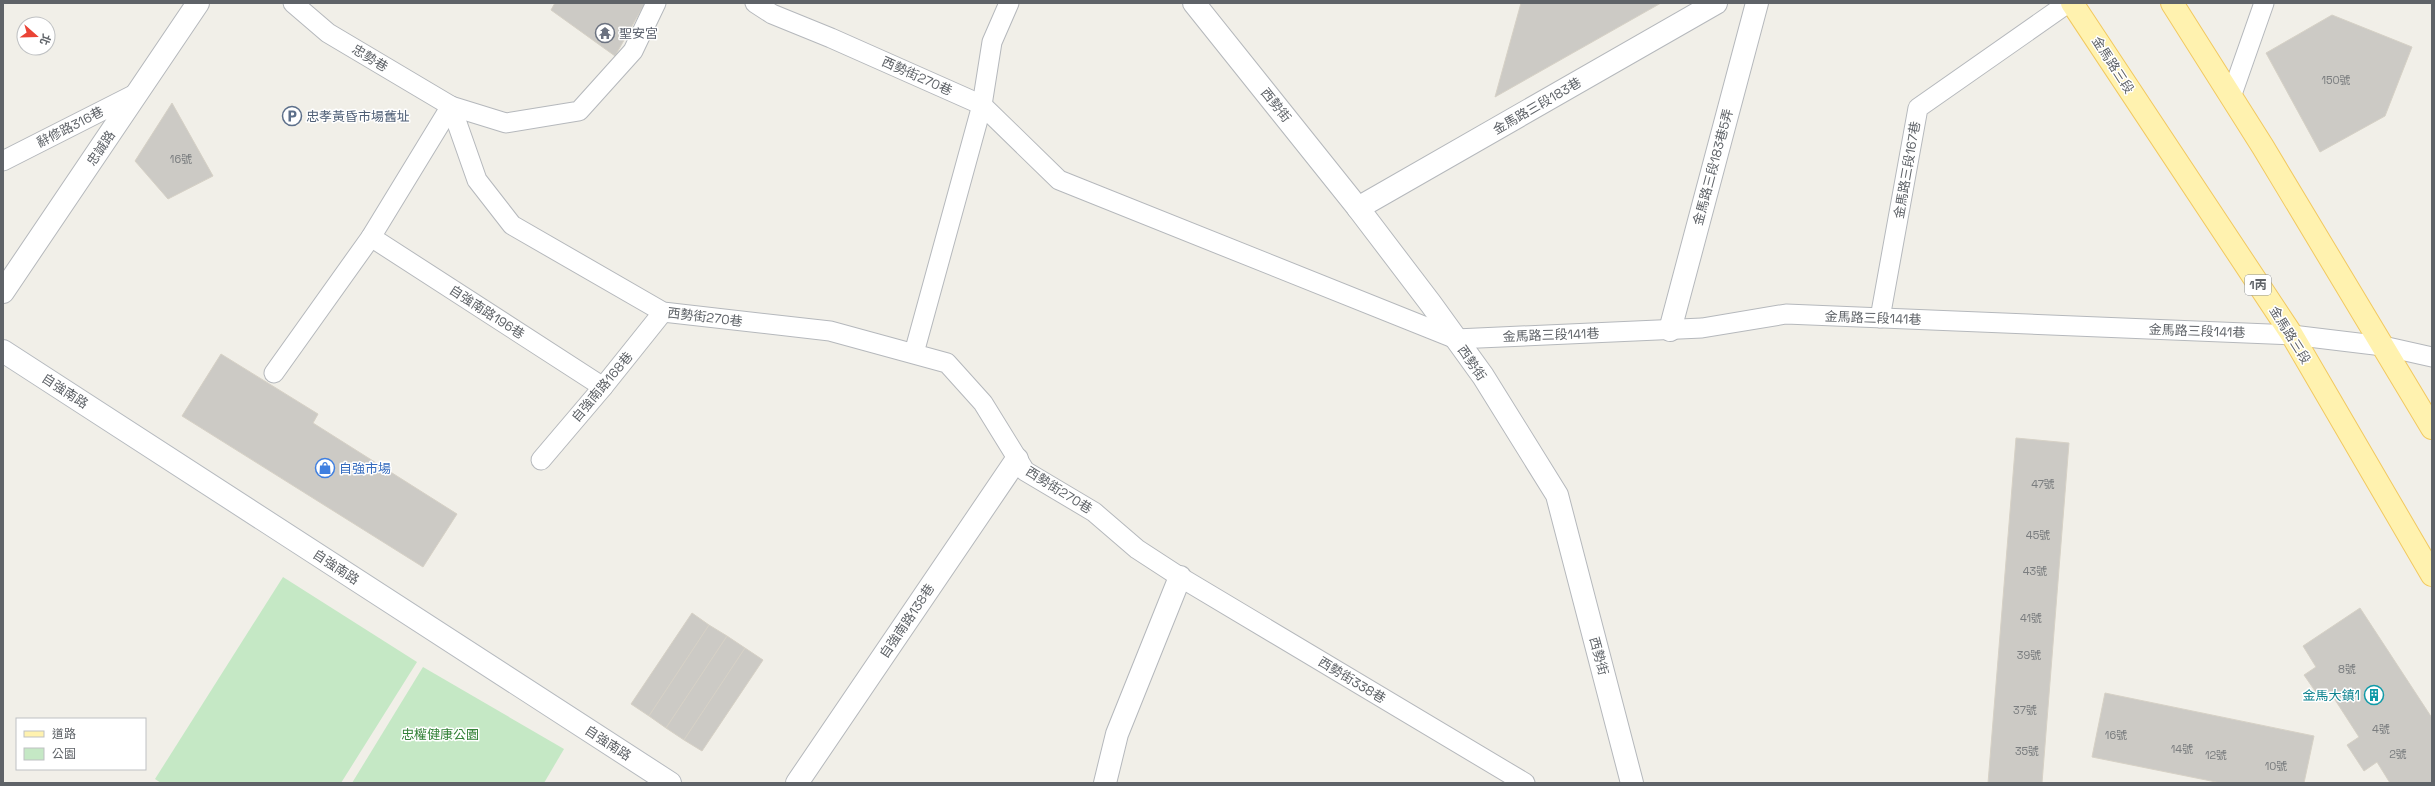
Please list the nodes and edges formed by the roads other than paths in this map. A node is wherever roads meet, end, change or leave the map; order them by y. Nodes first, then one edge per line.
1 (198, 3) edge
2 (293, 3) edge
3 (656, 3) edge
4 (755, 3) edge
5 (1009, 3) edge
6 (1194, 3) edge
7 (1716, 3) edge
8 (1757, 3) edge
9 (2068, 3) edge
10 (2072, 3) edge
11 (2172, 3) edge
12 (2264, 3) edge
13 (137, 93) junction
14 (2231, 97) junction
15 (982, 105) junction
16 (451, 106) junction
17 (3, 161) edge
18 (1358, 208) junction
19 (370, 237) junction
20 (3, 292) edge
21 (663, 312) junction
22 (1880, 318) junction
23 (1670, 330) junction
24 (2292, 335) junction
25 (1456, 339) junction
26 (2383, 346) junction
27 (3, 351) edge
28 (914, 353) junction
29 (2432, 357) edge
30 (274, 372) dead end
31 (603, 387) junction
32 (2432, 428) edge
33 (1017, 459) junction
34 (540, 460) dead end
35 (2432, 575) edge
36 (1180, 577) junction
37 (670, 783) edge
38 (797, 783) edge
39 (1105, 783) edge
40 (1525, 783) edge
41 (1632, 783) edge

1 - 13 street, 忠誠路
2 - 16 lane, 忠勢巷
3 - 16 lane
4 - 15 lane, 西勢街270巷
5 - 15 lane
6 - 18 street, 西勢街
7 - 18 street, 金馬路三段183巷
8 - 23 street, 金馬路三段183巷5弄
9 - 22 lane, 金馬路三段167巷
10 - 24 main road, 金馬路三段 / 1丙
11 - 14 main road
12 - 14 lane
13 - 17 lane, 辭修路316巷
13 - 20 street, 忠誠路
14 - 26 main road
15 - 25 lane
15 - 28 lane
16 - 19 lane
16 - 21 lane, 西勢街270巷
18 - 25 street, 西勢街
19 - 30 lane
19 - 31 lane, 自強南路196巷
21 - 28 lane, 西勢街270巷
21 - 31 lane, 自強南路168巷
22 - 23 lane, 金馬路三段141巷
22 - 24 lane, 金馬路三段141巷
23 - 25 lane, 金馬路三段141巷
24 - 26 lane, 金馬路三段141巷
24 - 35 main road, 金馬路三段 / 1丙
25 - 41 street, 西勢街
26 - 29 lane, 金馬路三段141巷
26 - 32 main road
27 - 37 street, 自強南路
28 - 33 lane, 西勢街270巷
31 - 34 lane, 自強南路168巷
33 - 36 lane, 西勢街270巷
33 - 38 street, 自強南路138巷
36 - 39 street
36 - 40 lane, 西勢街338巷

